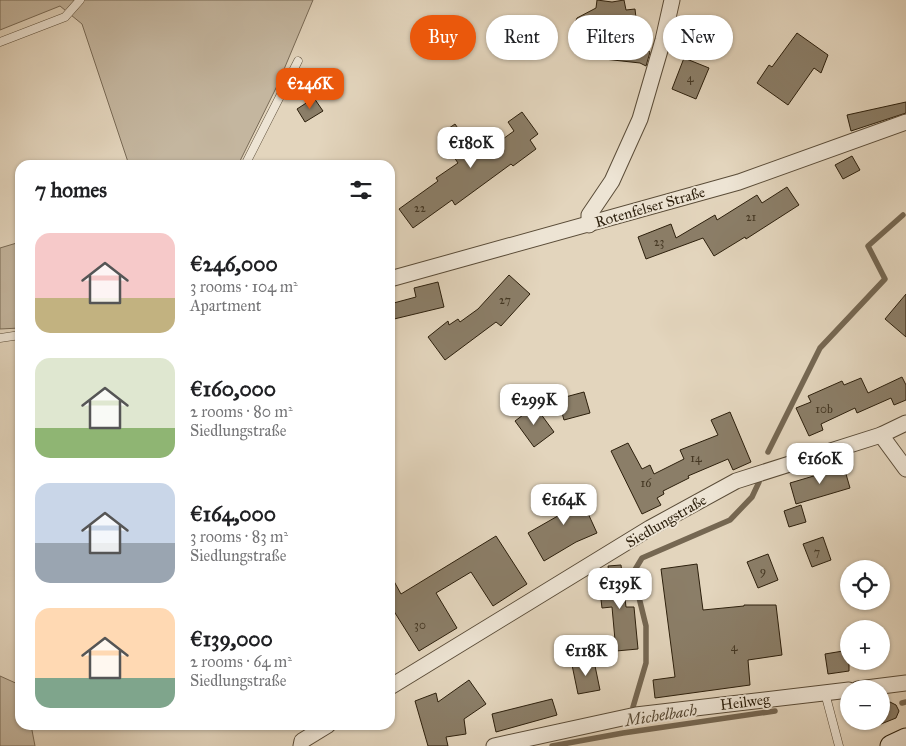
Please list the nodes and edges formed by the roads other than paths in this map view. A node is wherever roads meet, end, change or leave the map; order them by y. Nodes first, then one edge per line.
1 (80, 0) edge
2 (672, 0) edge
3 (0, 42) edge
4 (298, 61) dead end
5 (906, 122) edge
6 (248, 160) edge
7 (589, 225) junction
8 (395, 278) edge
9 (15, 336) edge
10 (0, 338) edge
11 (906, 423) edge
12 (881, 436) junction
13 (906, 468) edge
14 (906, 683) edge
15 (395, 684) edge
16 (890, 685) edge
17 (840, 691) edge
18 (825, 693) junction
19 (320, 730) edge
20 (906, 739) edge
21 (301, 746) edge
22 (494, 746) edge
23 (839, 746) edge
24 (891, 746) edge

1 - 3 lane
2 - 7 street
4 - 6 lane
5 - 7 street, Rotenfelser Straße
7 - 8 street, Rotenfelser Straße
9 - 10 lane
11 - 12 street, Siedlungstraße
12 - 13 street
12 - 15 street, Siedlungstraße
14 - 16 street
17 - 18 street, Heilweg
18 - 22 street, Heilweg
18 - 23 lane
19 - 21 street
20 - 24 main road

